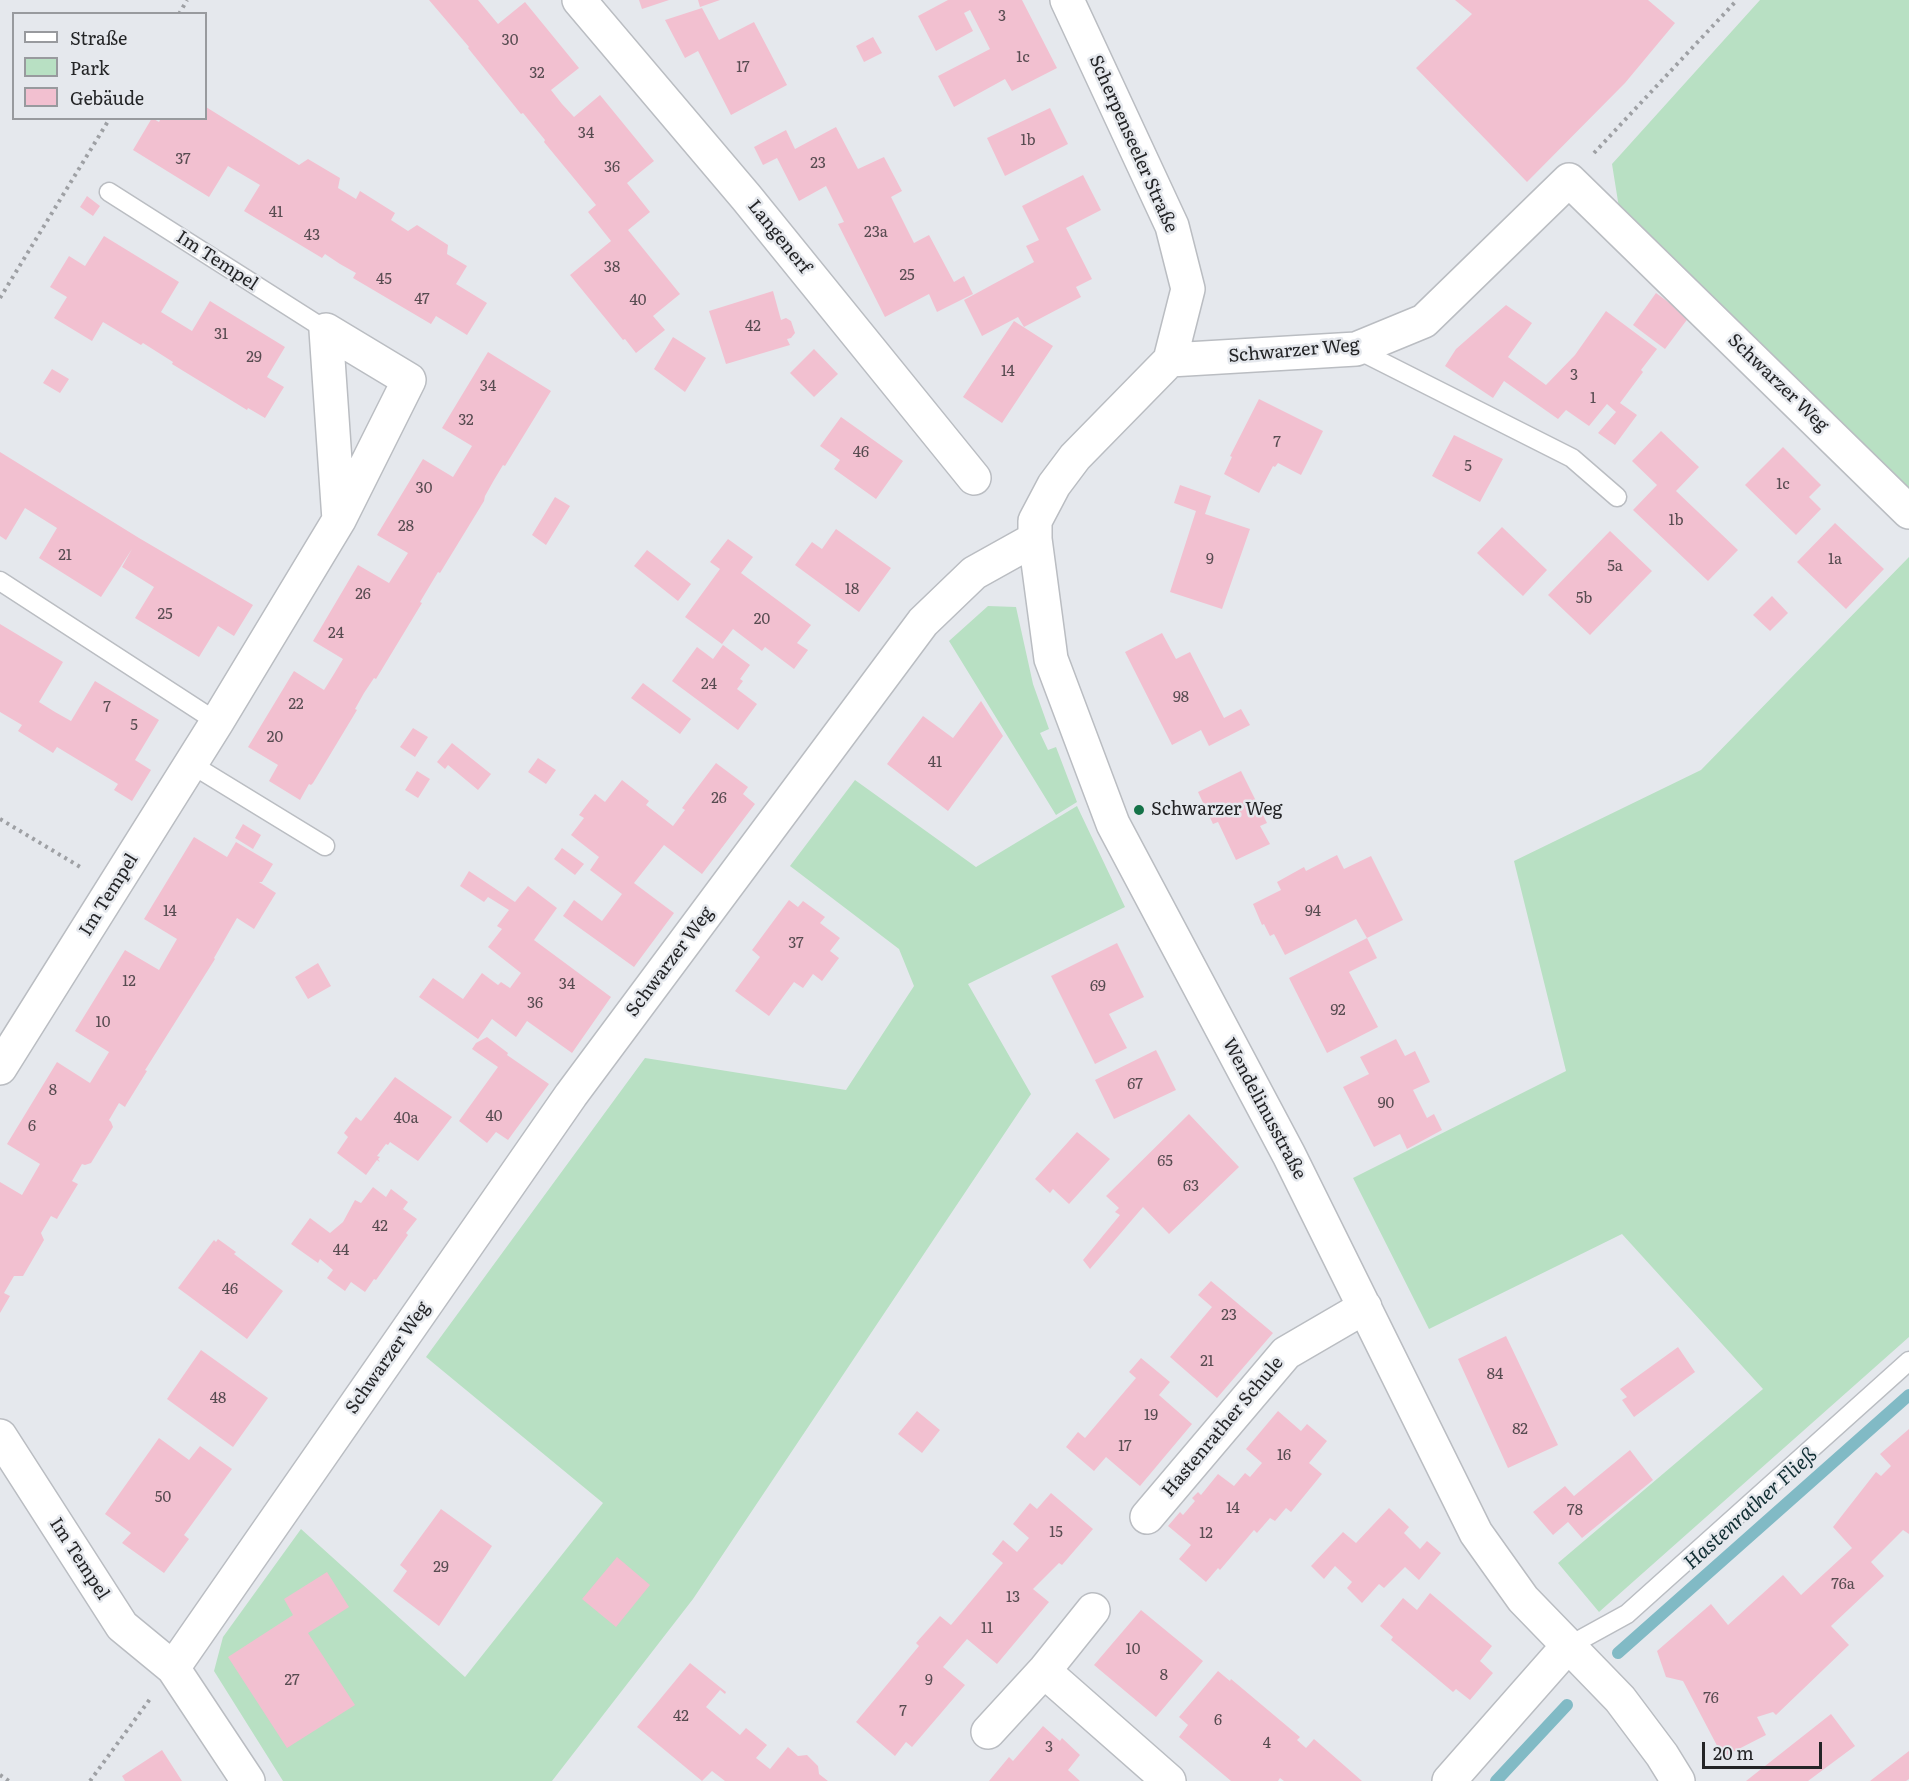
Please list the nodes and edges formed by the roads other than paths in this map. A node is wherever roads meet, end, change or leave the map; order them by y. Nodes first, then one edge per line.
1 (579, 0) edge
2 (1066, 0) edge
3 (109, 192) dead end
4 (326, 330) junction
5 (1356, 349) junction
6 (1170, 360) junction
7 (974, 478) dead end
8 (1617, 497) dead end
9 (1909, 512) edge
10 (339, 519) junction
11 (1035, 539) junction
12 (0, 581) edge
13 (218, 722) junction
14 (191, 764) junction
15 (325, 846) dead end
16 (0, 1068) edge
17 (1365, 1307) junction
18 (1909, 1361) edge
19 (0, 1436) edge
20 (1147, 1517) dead end
21 (1093, 1610) dead end
22 (1568, 1647) junction
23 (173, 1668) junction
24 (1044, 1671) junction
25 (988, 1732) dead end
26 (248, 1781) edge
27 (1169, 1781) edge
28 (1449, 1781) edge
29 (1678, 1781) edge

1 - 7 street, Langenerf
2 - 6 street, Scherpenseeler Straße
3 - 4 lane, Im Tempel
4 - 10 street
4 - 10 street, Im Tempel
5 - 6 street, Schwarzer Weg
5 - 8 lane
5 - 9 street, Schwarzer Weg
6 - 11 street
10 - 13 street, Im Tempel
11 - 17 street, Wendelinusstraße
11 - 23 street, Schwarzer Weg
12 - 13 lane
13 - 14 street, Im Tempel
14 - 15 lane
14 - 16 street, Im Tempel
17 - 20 street, Hastenrather Schule
17 - 22 street, Wendelinusstraße
18 - 22 lane
19 - 23 street, Im Tempel
21 - 24 street
22 - 28 street
22 - 29 street, Wendelinusstraße
23 - 26 street, Im Tempel
24 - 25 street
24 - 27 street

